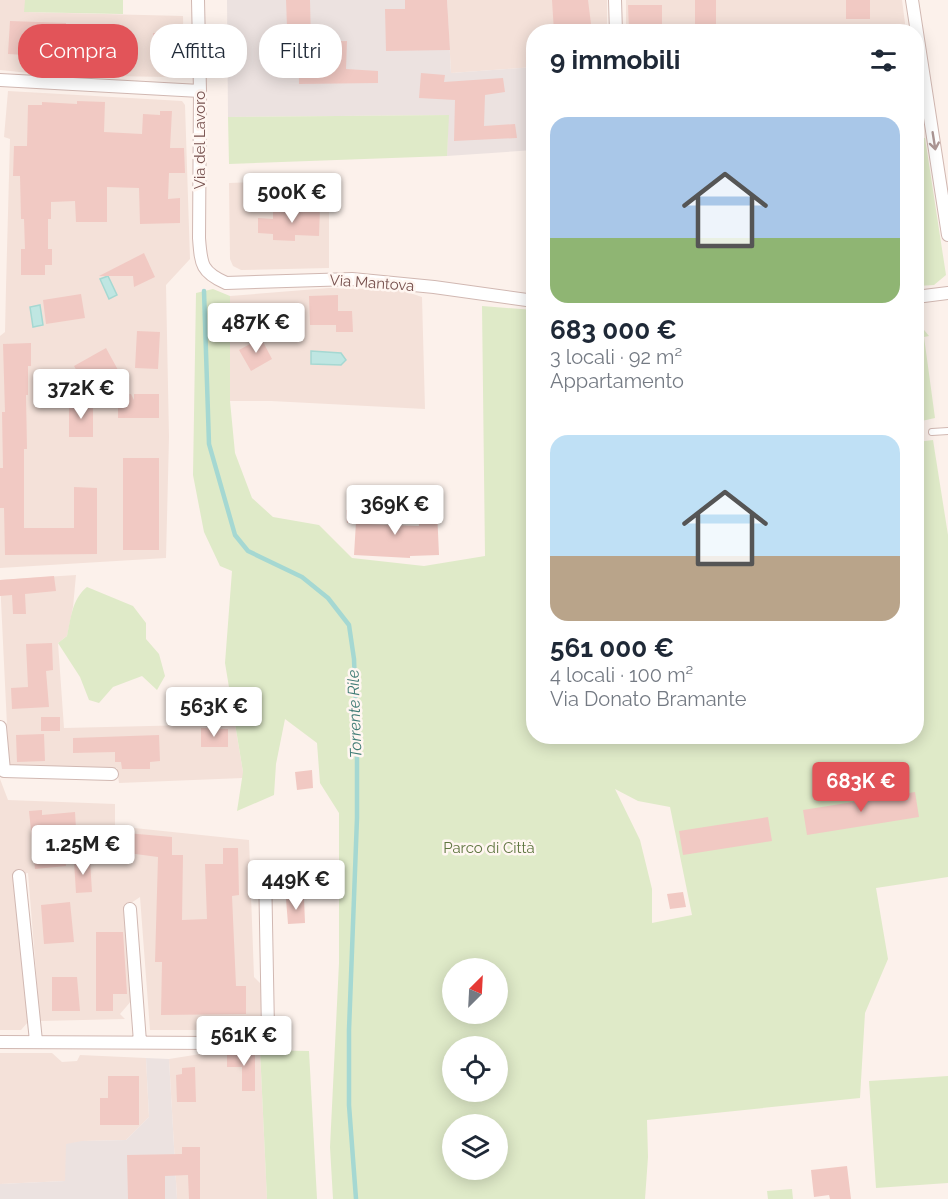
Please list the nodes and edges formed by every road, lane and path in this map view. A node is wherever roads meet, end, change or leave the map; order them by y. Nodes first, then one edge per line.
1 (198, 0) edge
2 (615, 0) edge
3 (912, 0) edge
4 (616, 24) edge
5 (916, 24) edge
6 (924, 78) edge
7 (0, 80) edge
8 (0, 90) edge
9 (200, 91) junction
10 (948, 235) edge
11 (211, 276) joint
12 (948, 293) edge
13 (924, 296) edge
14 (526, 300) edge
15 (948, 431) edge
16 (932, 432) dead end
17 (0, 727) edge
18 (112, 774) dead end
19 (265, 869) dead end
20 (19, 876) dead end
21 (130, 909) dead end
22 (36, 1041) junction
23 (0, 1042) edge
24 (140, 1042) junction

1 - 9 street, Via del Lavoro
2 - 4 street
3 -> 5 street
6 -> 10 street
7 - 8 street
7 - 9 street
9 - 11 street, Via del Lavoro
11 - 14 street, Via Mantova
12 - 13 street
15 - 16 lane
17 - 18 street
19 - 24 street
20 - 22 street
21 - 24 street
22 - 23 street
22 - 24 street

